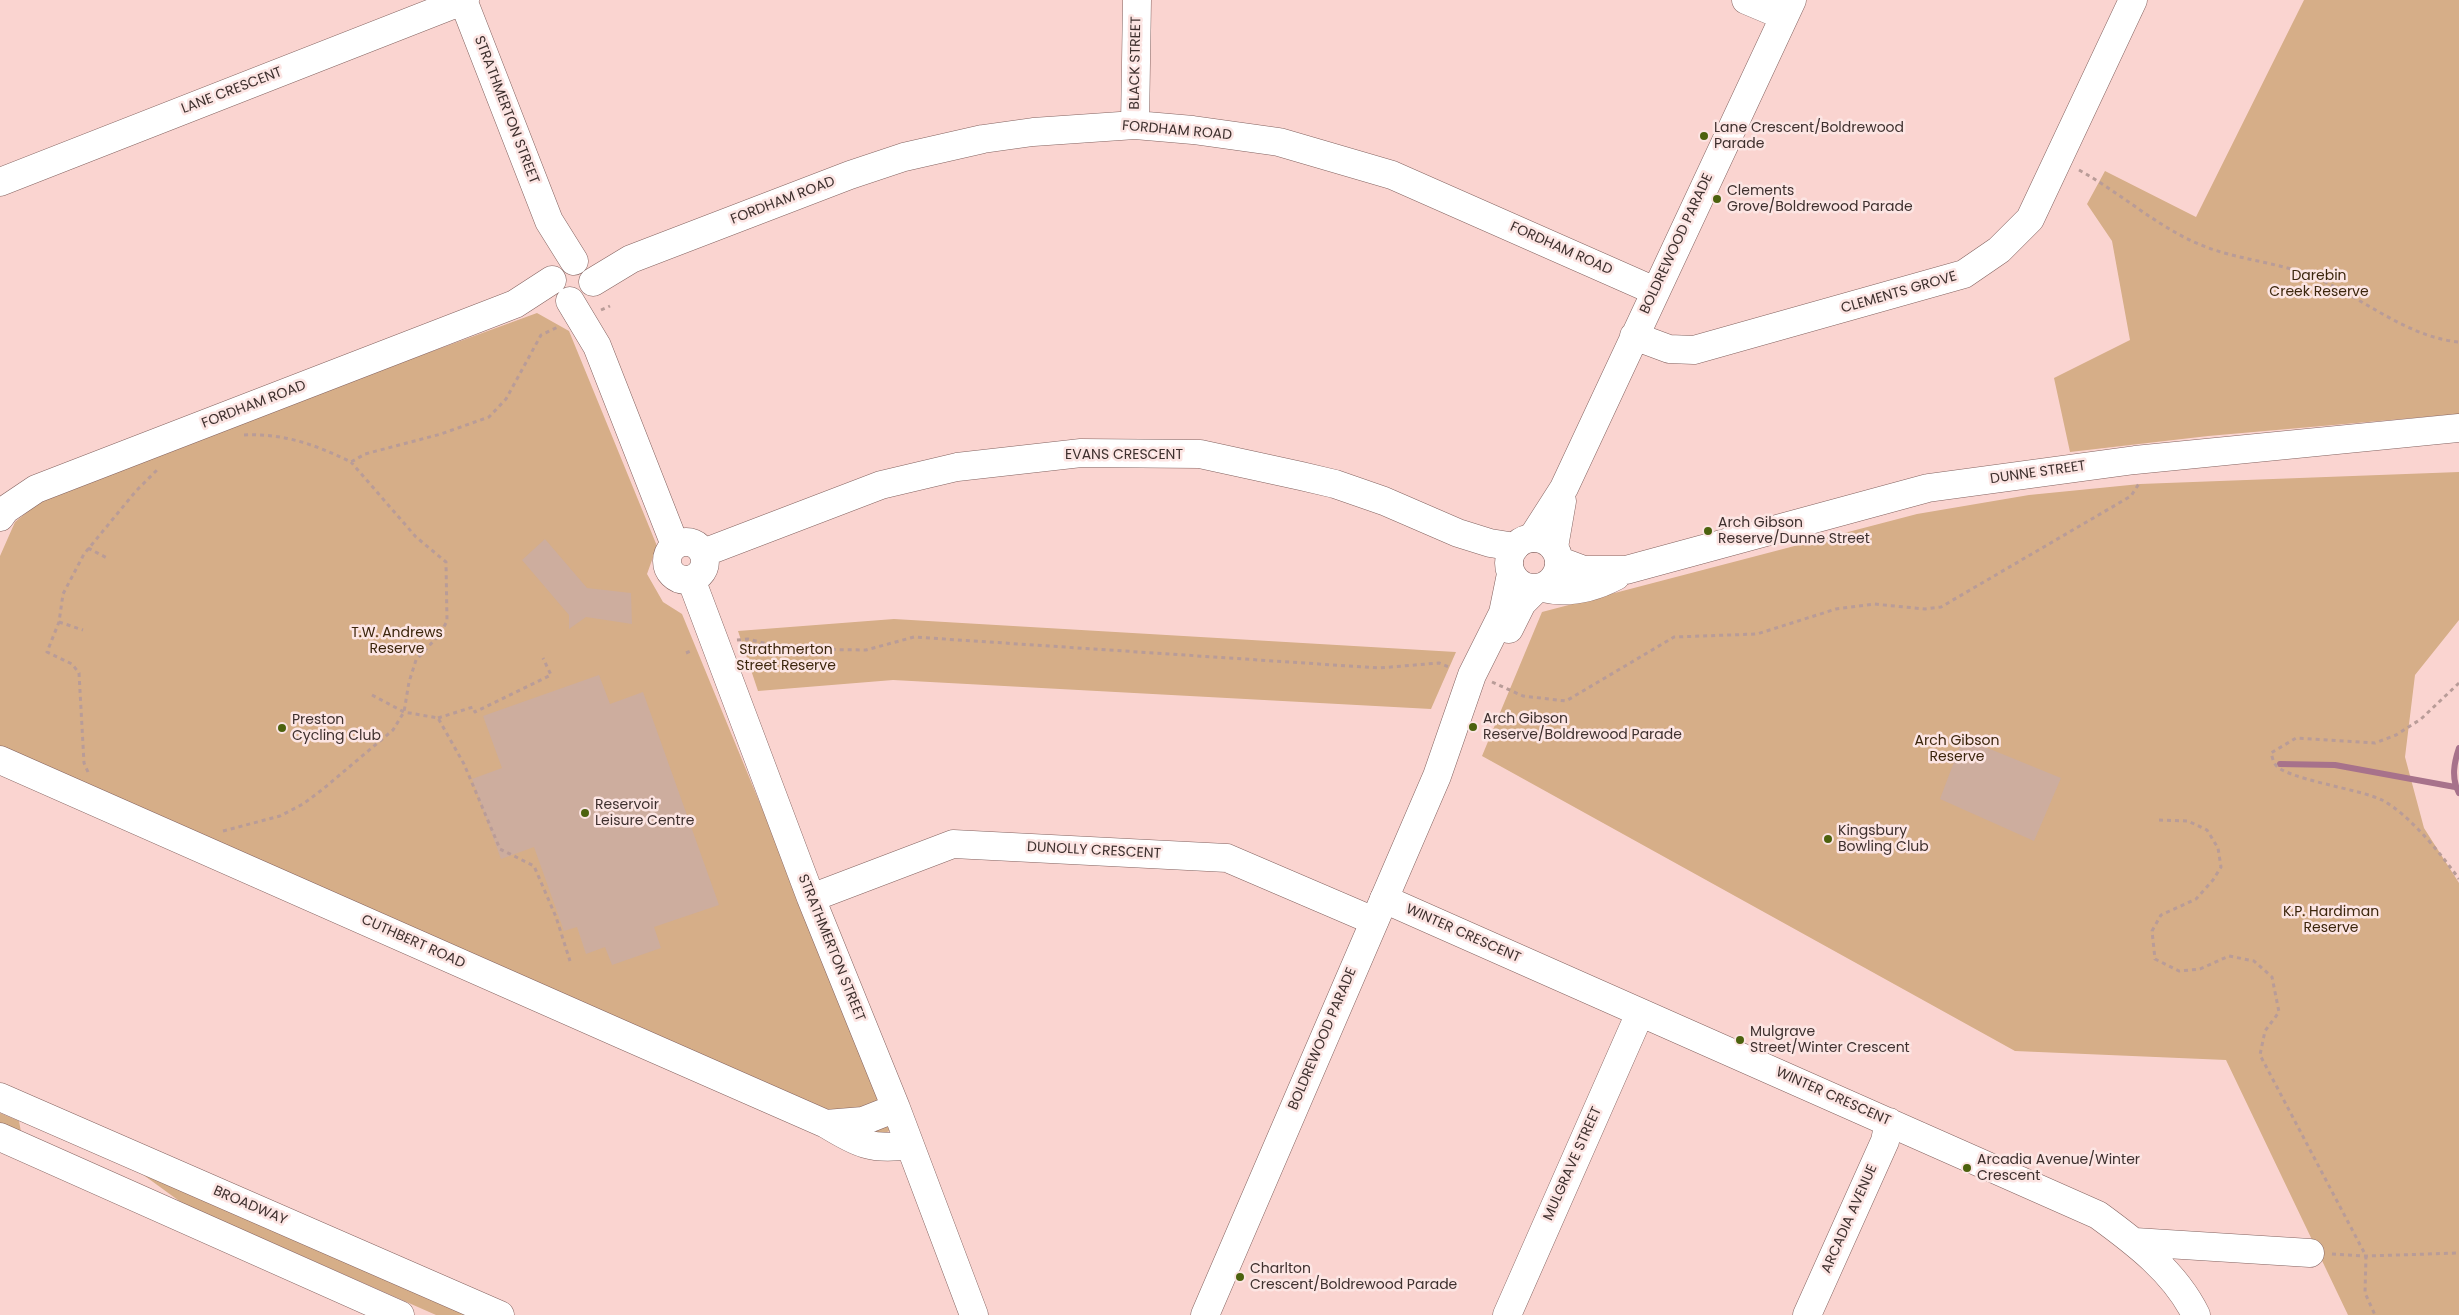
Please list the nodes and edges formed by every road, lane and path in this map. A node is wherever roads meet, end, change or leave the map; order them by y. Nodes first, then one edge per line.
1 (464, 0) edge
2 (1137, 0) edge
3 (1746, 0) edge
4 (2133, 0) edge
5 (1788, 8) edge
6 (1135, 125) junction
7 (2078, 169) dead end
8 (0, 182) edge
9 (573, 285) junction
10 (1655, 291) junction
11 (1634, 336) junction
12 (2459, 342) edge
13 (2459, 428) edge
14 (235, 435) dead end
15 (2134, 460) junction
16 (351, 462) junction
17 (161, 466) dead end
18 (0, 517) edge
19 (675, 545) junction
20 (88, 548) junction
21 (703, 553) junction
22 (1530, 556) junction
23 (107, 558) dead end
24 (1626, 570) junction
25 (691, 579) junction
26 (1539, 588) junction
27 (59, 622) junction
28 (83, 630) dead end
29 (712, 640) junction
30 (686, 653) dead end
31 (543, 658) dead end
32 (1480, 678) junction
33 (2459, 683) edge
34 (372, 695) dead end
35 (404, 712) junction
36 (438, 718) junction
37 (0, 760) edge
38 (92, 778) dead end
39 (2158, 820) dead end
40 (216, 831) dead end
41 (2459, 880) edge
42 (811, 898) junction
43 (1379, 910) junction
44 (570, 961) dead end
45 (1640, 1013) junction
46 (0, 1097) edge
47 (896, 1108) junction
48 (36, 1113) junction
49 (1889, 1122) junction
50 (826, 1124) junction
51 (0, 1137) edge
52 (909, 1145) junction
53 (34, 1152) junction
54 (2135, 1242) junction
55 (2310, 1253) joint
56 (2459, 1253) edge
57 (2366, 1256) junction
58 (1205, 1310) edge
59 (400, 1315) edge
60 (500, 1315) edge
61 (974, 1315) edge
62 (1507, 1315) edge
63 (1807, 1315) edge
64 (2196, 1315) edge
65 (2375, 1315) edge

1 - 8 street, LANE CRESCENT
1 - 9 street, STRATHMERTON STREET
2 - 6 street, BLACK STREET
3 - 5 street
4 - 11 street, CLEMENTS GROVE
5 - 10 street, BOLDREWOOD PARADE
6 - 9 street, FORDHAM ROAD
6 - 10 street, FORDHAM ROAD
7 - 12 path
9 - 16 path
9 - 18 street, FORDHAM ROAD
9 - 19 street, STRATHMERTON STREET
10 - 11 street, BOLDREWOOD PARADE
11 - 22 street, BOLDREWOOD PARADE
13 - 15 street, DUNNE STREET
14 - 16 path
15 - 24 street, DUNNE STREET
15 - 32 path
16 - 35 path
17 - 20 path
19 - 21 street
19 - 25 street
20 - 23 path
20 - 27 path
21 - 22 street, EVANS CRESCENT
21 - 25 street
22 - 24 street, DUNNE STREET
22 - 26 street, DUNNE STREET
22 - 26 street, BOLDREWOOD PARADE
22 - 32 street, BOLDREWOOD PARADE
24 - 26 street, DUNNE STREET
25 - 29 street, STRATHMERTON STREET
26 - 32 street, BOLDREWOOD PARADE
27 - 28 path
27 - 38 path
29 - 30 path
29 - 32 path
29 - 42 street, STRATHMERTON STREET
31 - 36 path
32 - 43 street, BOLDREWOOD PARADE
33 - 41 path
34 - 35 path
35 - 36 path
35 - 40 path
36 - 44 path
37 - 50 street, CUTHBERT ROAD
39 - 57 path
42 - 43 street, DUNOLLY CRESCENT
42 - 47 street, STRATHMERTON STREET
43 - 45 street, WINTER CRESCENT
43 - 58 street, BOLDREWOOD PARADE
45 - 49 street, WINTER CRESCENT
45 - 62 street, MULGRAVE STREET
46 - 48 street, BROADWAY
47 - 50 street, CUTHBERT ROAD
47 - 52 street, STRATHMERTON STREET
48 - 53 street
48 - 60 street, BROADWAY
49 - 54 street, WINTER CRESCENT
49 - 63 street, ARCADIA AVENUE
50 - 52 street, CUTHBERT ROAD
51 - 53 street
52 - 61 street, STRATHMERTON STREET
53 - 59 street
54 - 55 street
54 - 64 street, WINTER CRESCENT
55 - 57 path
56 - 57 path
57 - 65 path

